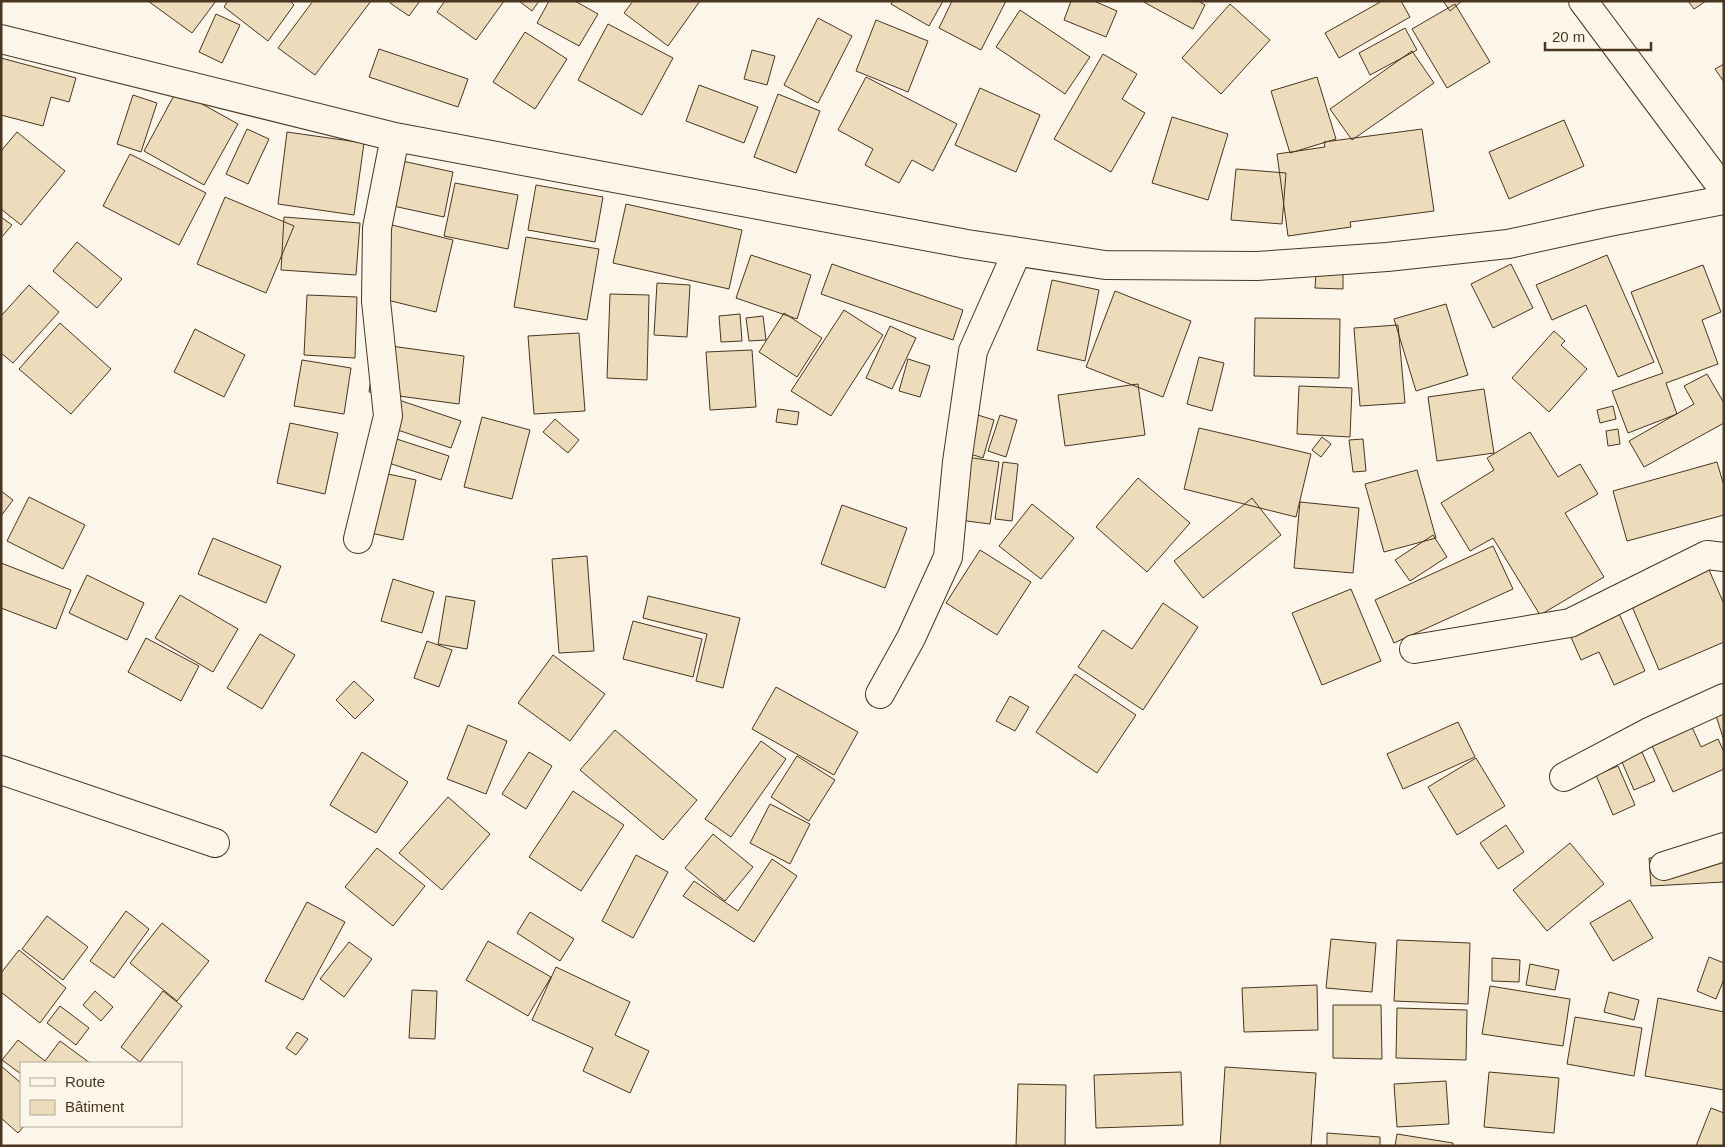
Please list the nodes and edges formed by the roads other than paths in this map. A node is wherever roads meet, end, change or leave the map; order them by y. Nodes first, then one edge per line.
1 (1583, 1) edge
2 (1, 39) edge
3 (395, 136) junction
4 (1724, 190) edge
5 (1724, 200) edge
6 (1017, 252) junction
7 (358, 539) dead end
8 (1724, 557) edge
9 (1414, 649) dead end
10 (880, 694) dead end
11 (1724, 698) edge
12 (1, 770) edge
13 (1564, 777) dead end
14 (215, 843) dead end
15 (1724, 848) edge
16 (1664, 866) dead end

1 - 4 main road
2 - 3 main road
3 - 6 main road
3 - 7 main road
5 - 6 main road
6 - 10 main road
8 - 9 main road
11 - 13 main road
12 - 14 main road
15 - 16 main road

